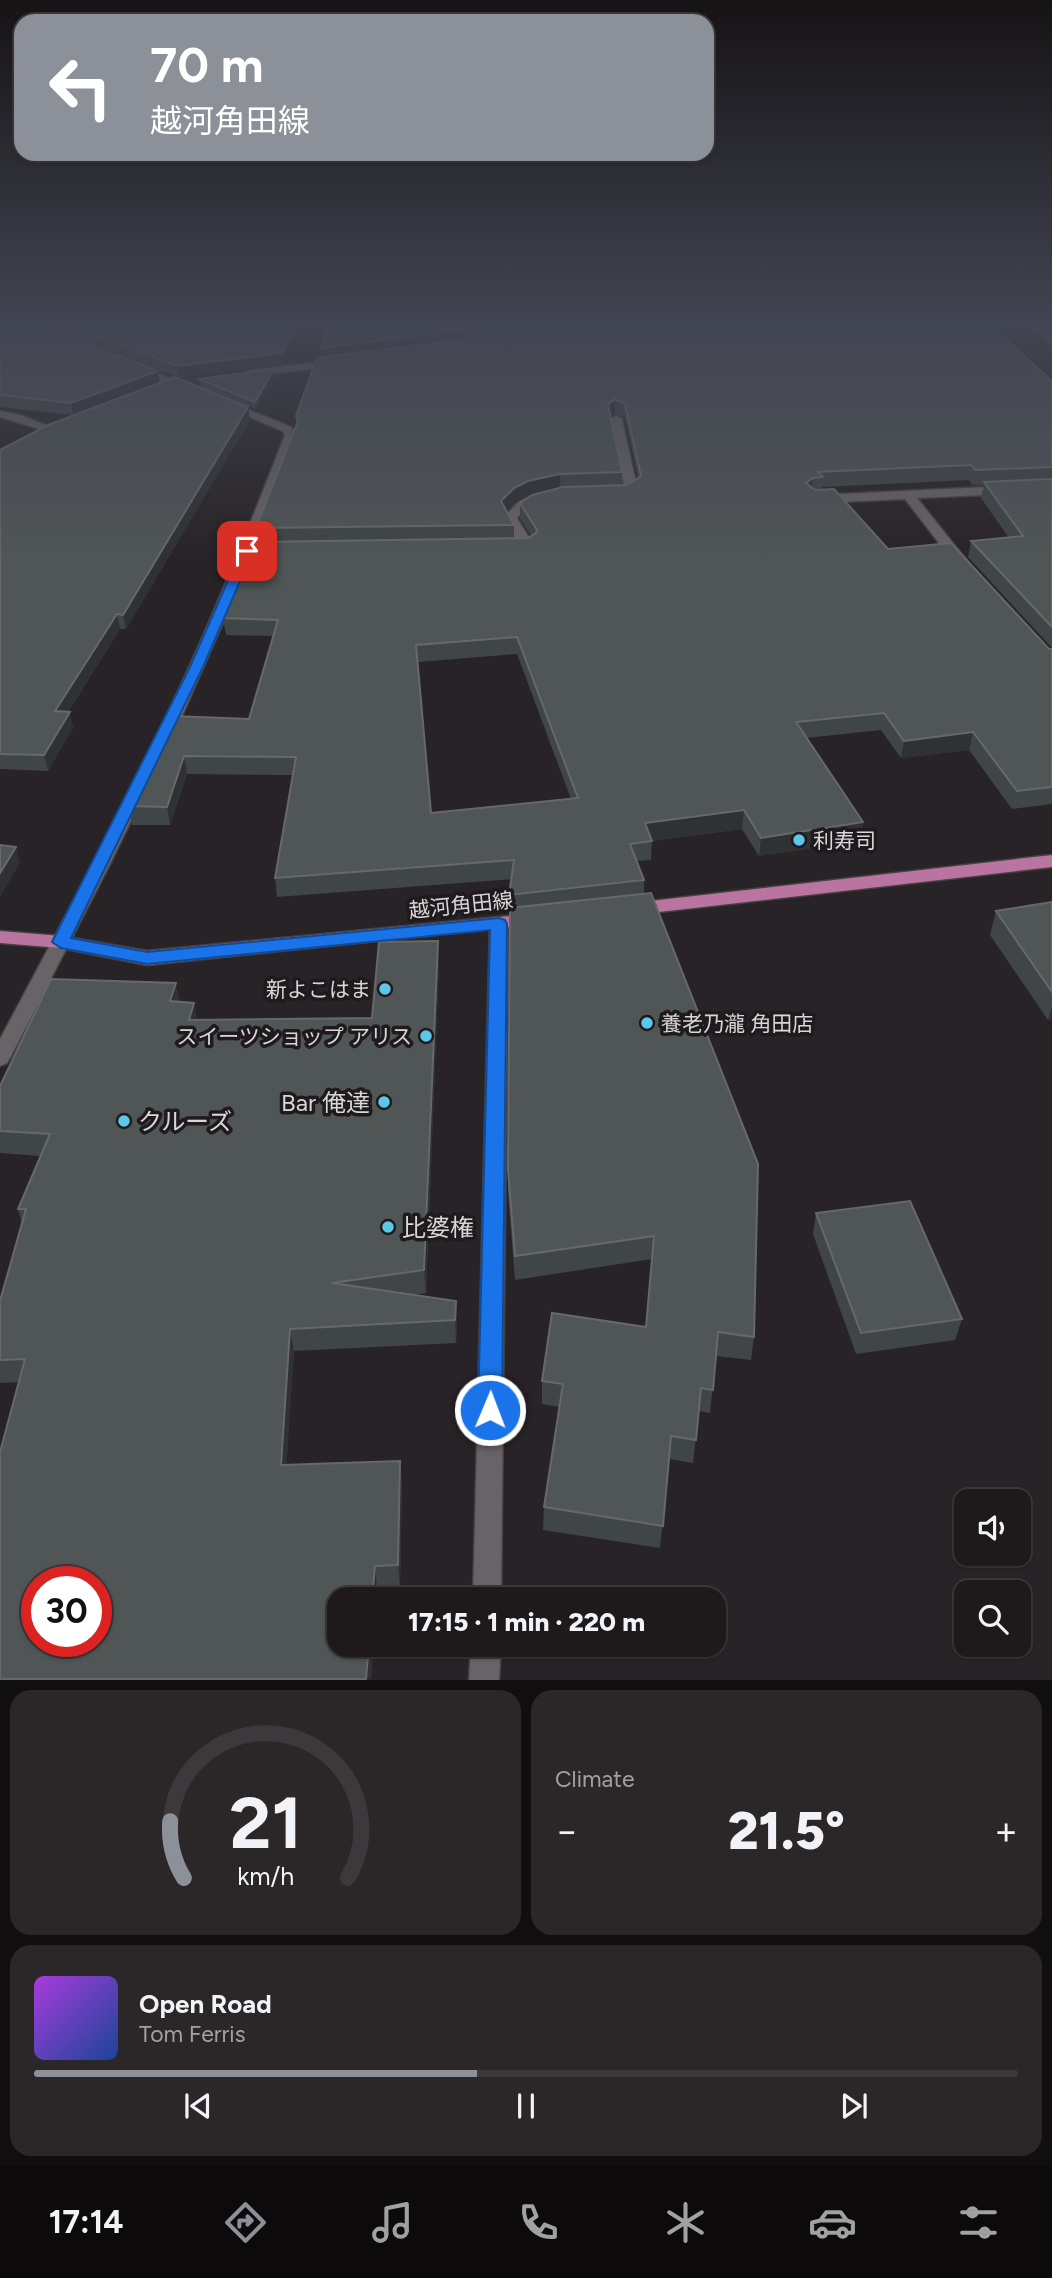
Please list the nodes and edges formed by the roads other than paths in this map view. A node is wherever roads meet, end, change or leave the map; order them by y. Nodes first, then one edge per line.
1 (217, 400) edge
2 (0, 414) edge
3 (616, 419) edge
4 (0, 458) edge
5 (1052, 488) edge
6 (909, 496) junction
7 (598, 497) edge
8 (550, 498) edge
9 (813, 499) edge
10 (501, 547) edge
11 (973, 576) edge
12 (1052, 861) edge
13 (610, 912) edge
14 (554, 918) edge
15 (499, 924) junction
16 (0, 937) edge
17 (61, 942) junction
18 (0, 1058) edge
19 (487, 1587) edge
20 (485, 1657) edge
21 (484, 1679) edge

1 - 17 street
2 - 4 street
3 - 7 street
5 - 6 street
6 - 9 street
6 - 11 street
8 - 10 street
12 - 13 main road
14 - 15 main road, 越河角田線
15 - 17 main road, 越河角田線
15 - 19 street
16 - 17 main road, 越河角田線
17 - 18 street
20 - 21 street

